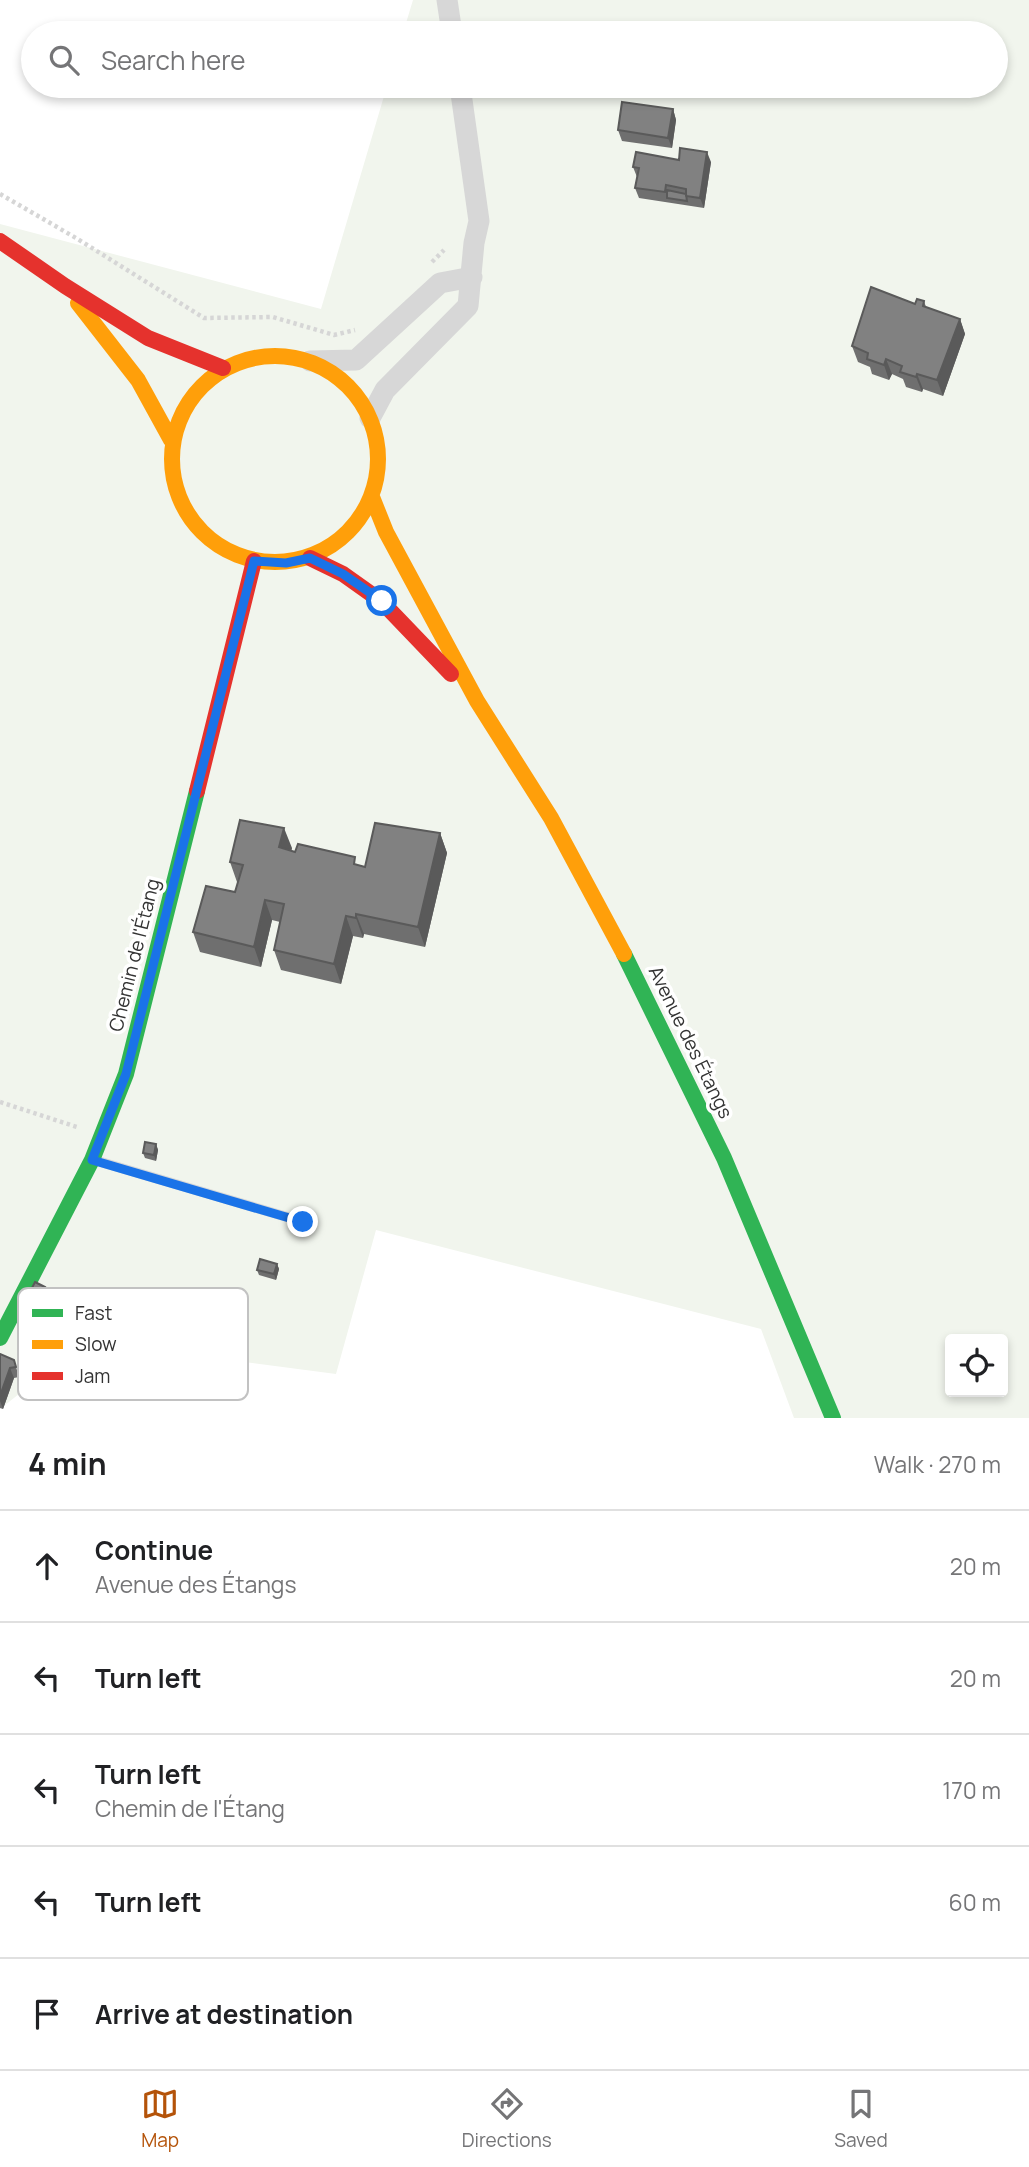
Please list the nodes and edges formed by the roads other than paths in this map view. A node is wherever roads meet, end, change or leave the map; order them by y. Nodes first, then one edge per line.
1 (447, 0) edge
2 (450, 21) edge
3 (462, 98) edge
4 (0, 241) edge
5 (472, 277) junction
6 (65, 286) junction
7 (310, 361) junction
8 (223, 368) junction
9 (370, 418) junction
10 (172, 440) junction
11 (372, 497) junction
12 (310, 558) junction
13 (254, 561) junction
14 (477, 701) junction
15 (92, 1160) junction
16 (303, 1222) dead end
17 (26, 1288) edge
18 (18, 1303) edge
19 (0, 1338) edge
20 (833, 1418) edge

1 - 2 street
3 - 5 street
4 - 6 street
5 - 7 street
5 - 9 street
6 - 8 street
6 - 10 street
7 - 8 street
7 - 9 street
8 - 10 street
9 - 11 street
10 - 13 street
11 - 12 street
11 - 14 street, Avenue des Étangs
12 - 13 street
12 - 14 street, Avenue des Étangs
13 - 15 street, Chemin de l'Étang
14 - 20 street, Avenue des Étangs
15 - 16 lane
15 - 17 street, Chemin de l'Étang
18 - 19 street, Chemin de l'Étang

